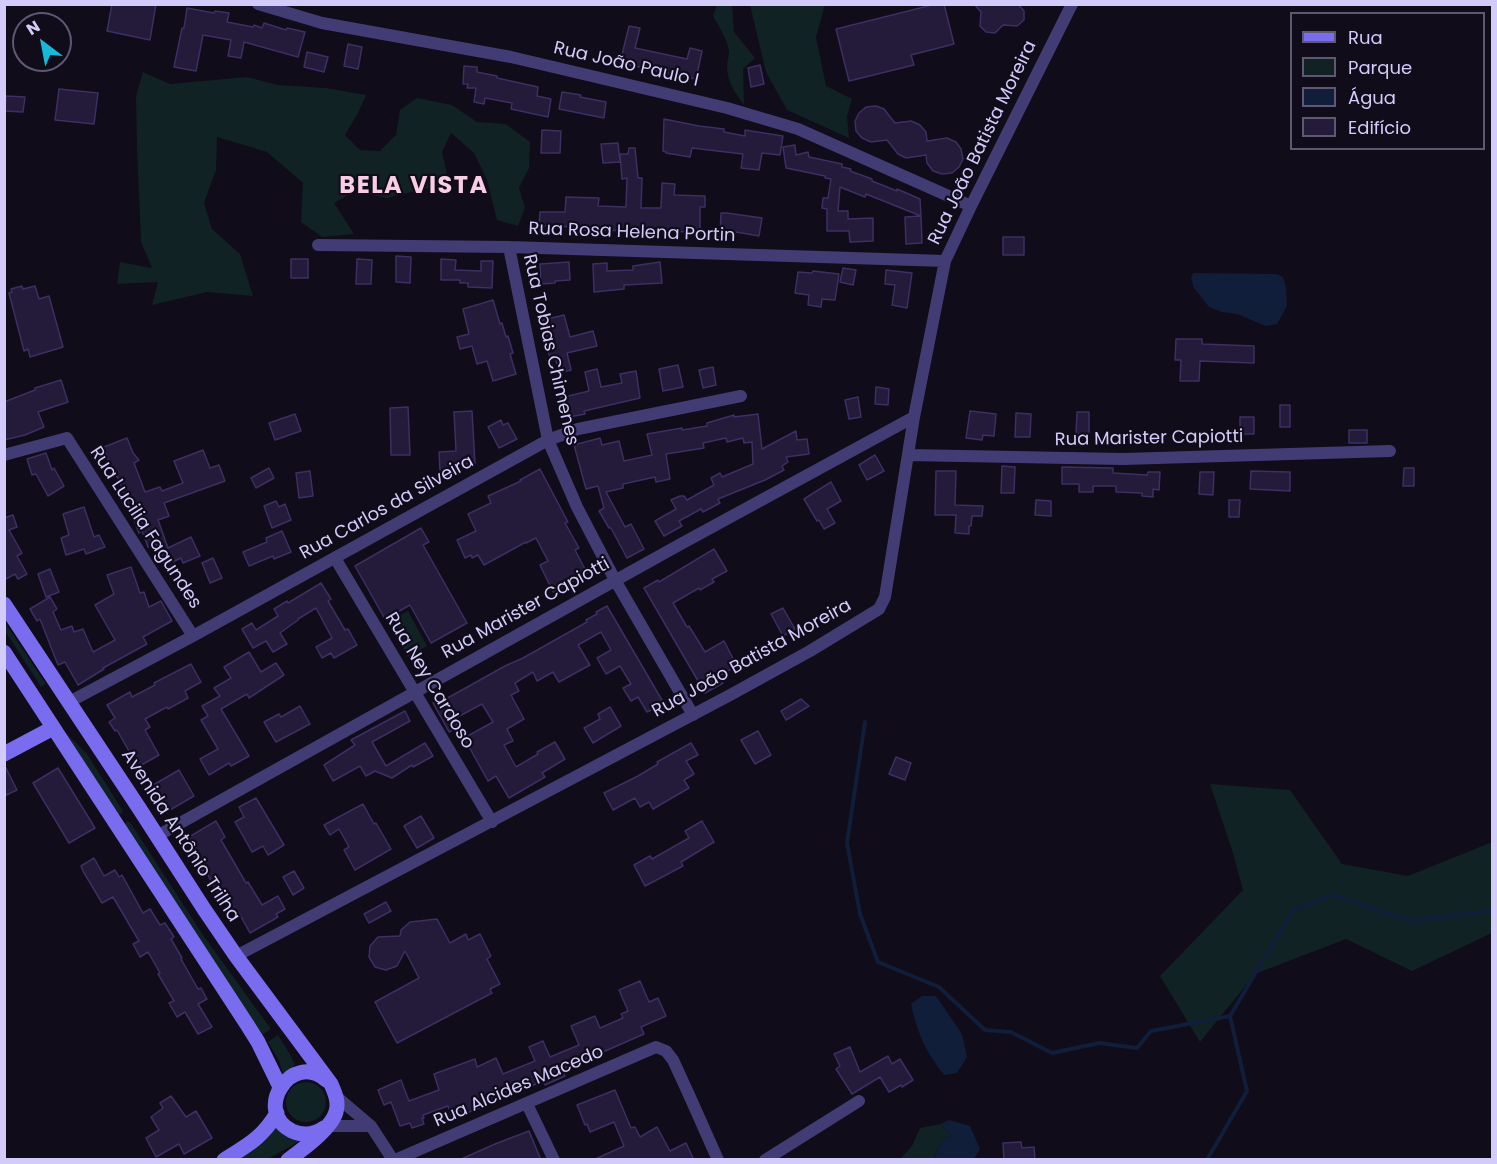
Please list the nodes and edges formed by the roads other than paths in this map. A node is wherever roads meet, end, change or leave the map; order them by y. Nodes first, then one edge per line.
1 (258, 4) edge
2 (1072, 4) edge
3 (971, 206) junction
4 (318, 245) dead end
5 (508, 247) junction
6 (945, 261) junction
7 (741, 396) dead end
8 (914, 417) junction
9 (548, 440) junction
10 (1390, 451) dead end
11 (4, 455) edge
12 (908, 455) junction
13 (335, 558) junction
14 (615, 580) junction
15 (4, 604) edge
16 (193, 636) junction
17 (4, 652) edge
18 (414, 692) junction
19 (69, 702) junction
20 (693, 715) junction
21 (53, 728) junction
22 (4, 754) edge
23 (492, 822) junction
24 (157, 836) junction
25 (236, 956) junction
26 (280, 1087) junction
27 (334, 1090) junction
28 (860, 1101) dead end
29 (527, 1104) junction
30 (277, 1113) junction
31 (327, 1126) junction
32 (371, 1126) junction
33 (224, 1160) edge
34 (288, 1160) edge
35 (394, 1160) edge
36 (554, 1160) edge
37 (718, 1160) edge
38 (765, 1160) edge

1 - 3 street, Rua João Paulo I
2 - 3 street, Rua João Batista Moreira
3 - 6 street, Rua João Batista Moreira
4 - 5 street, Rua Rosa Helena Portin
5 - 6 street, Rua Rosa Helena Portin
5 - 9 street, Rua Tobias Chimenes
6 - 8 street, Rua João Batista Moreira
7 - 9 street, Rua Carlos da Silveira
8 - 12 street, Rua João Batista Moreira
8 - 14 street, Rua Marister Capiotti
9 - 13 street, Rua Carlos da Silveira
9 - 14 street, Rua Tobias Chimenes
10 - 12 street, Rua Marister Capiotti
11 - 16 street, Rua Lucilia Fagundes
12 - 20 street, Rua João Batista Moreira
13 - 16 street, Rua Carlos da Silveira
13 - 18 street, Rua Ney Cardoso
14 - 18 street, Rua Marister Capiotti
14 - 20 street, Rua Tobias Chimenes
15 - 19 main road, Avenida Antônio Trilha
16 - 19 street, Rua Carlos da Silveira
17 - 21 main road
18 - 23 street, Rua Ney Cardoso
18 - 24 street, Rua Marister Capiotti
19 - 24 main road, Avenida Antônio Trilha
20 - 23 street, Rua João Batista Moreira
21 - 22 main road
21 - 26 main road
23 - 25 street, Rua João Batista Moreira
24 - 25 main road, Avenida Antônio Trilha
25 - 27 main road, Avenida Antônio Trilha
26 - 27 main road
26 - 30 main road
27 - 31 main road
27 - 32 street
28 - 38 street
29 - 35 street, Rua Alcides Macedo
29 - 36 street
29 - 37 street, Rua Alcides Macedo
30 - 31 main road
30 - 33 main road
31 - 32 street
31 - 34 main road
32 - 35 street

